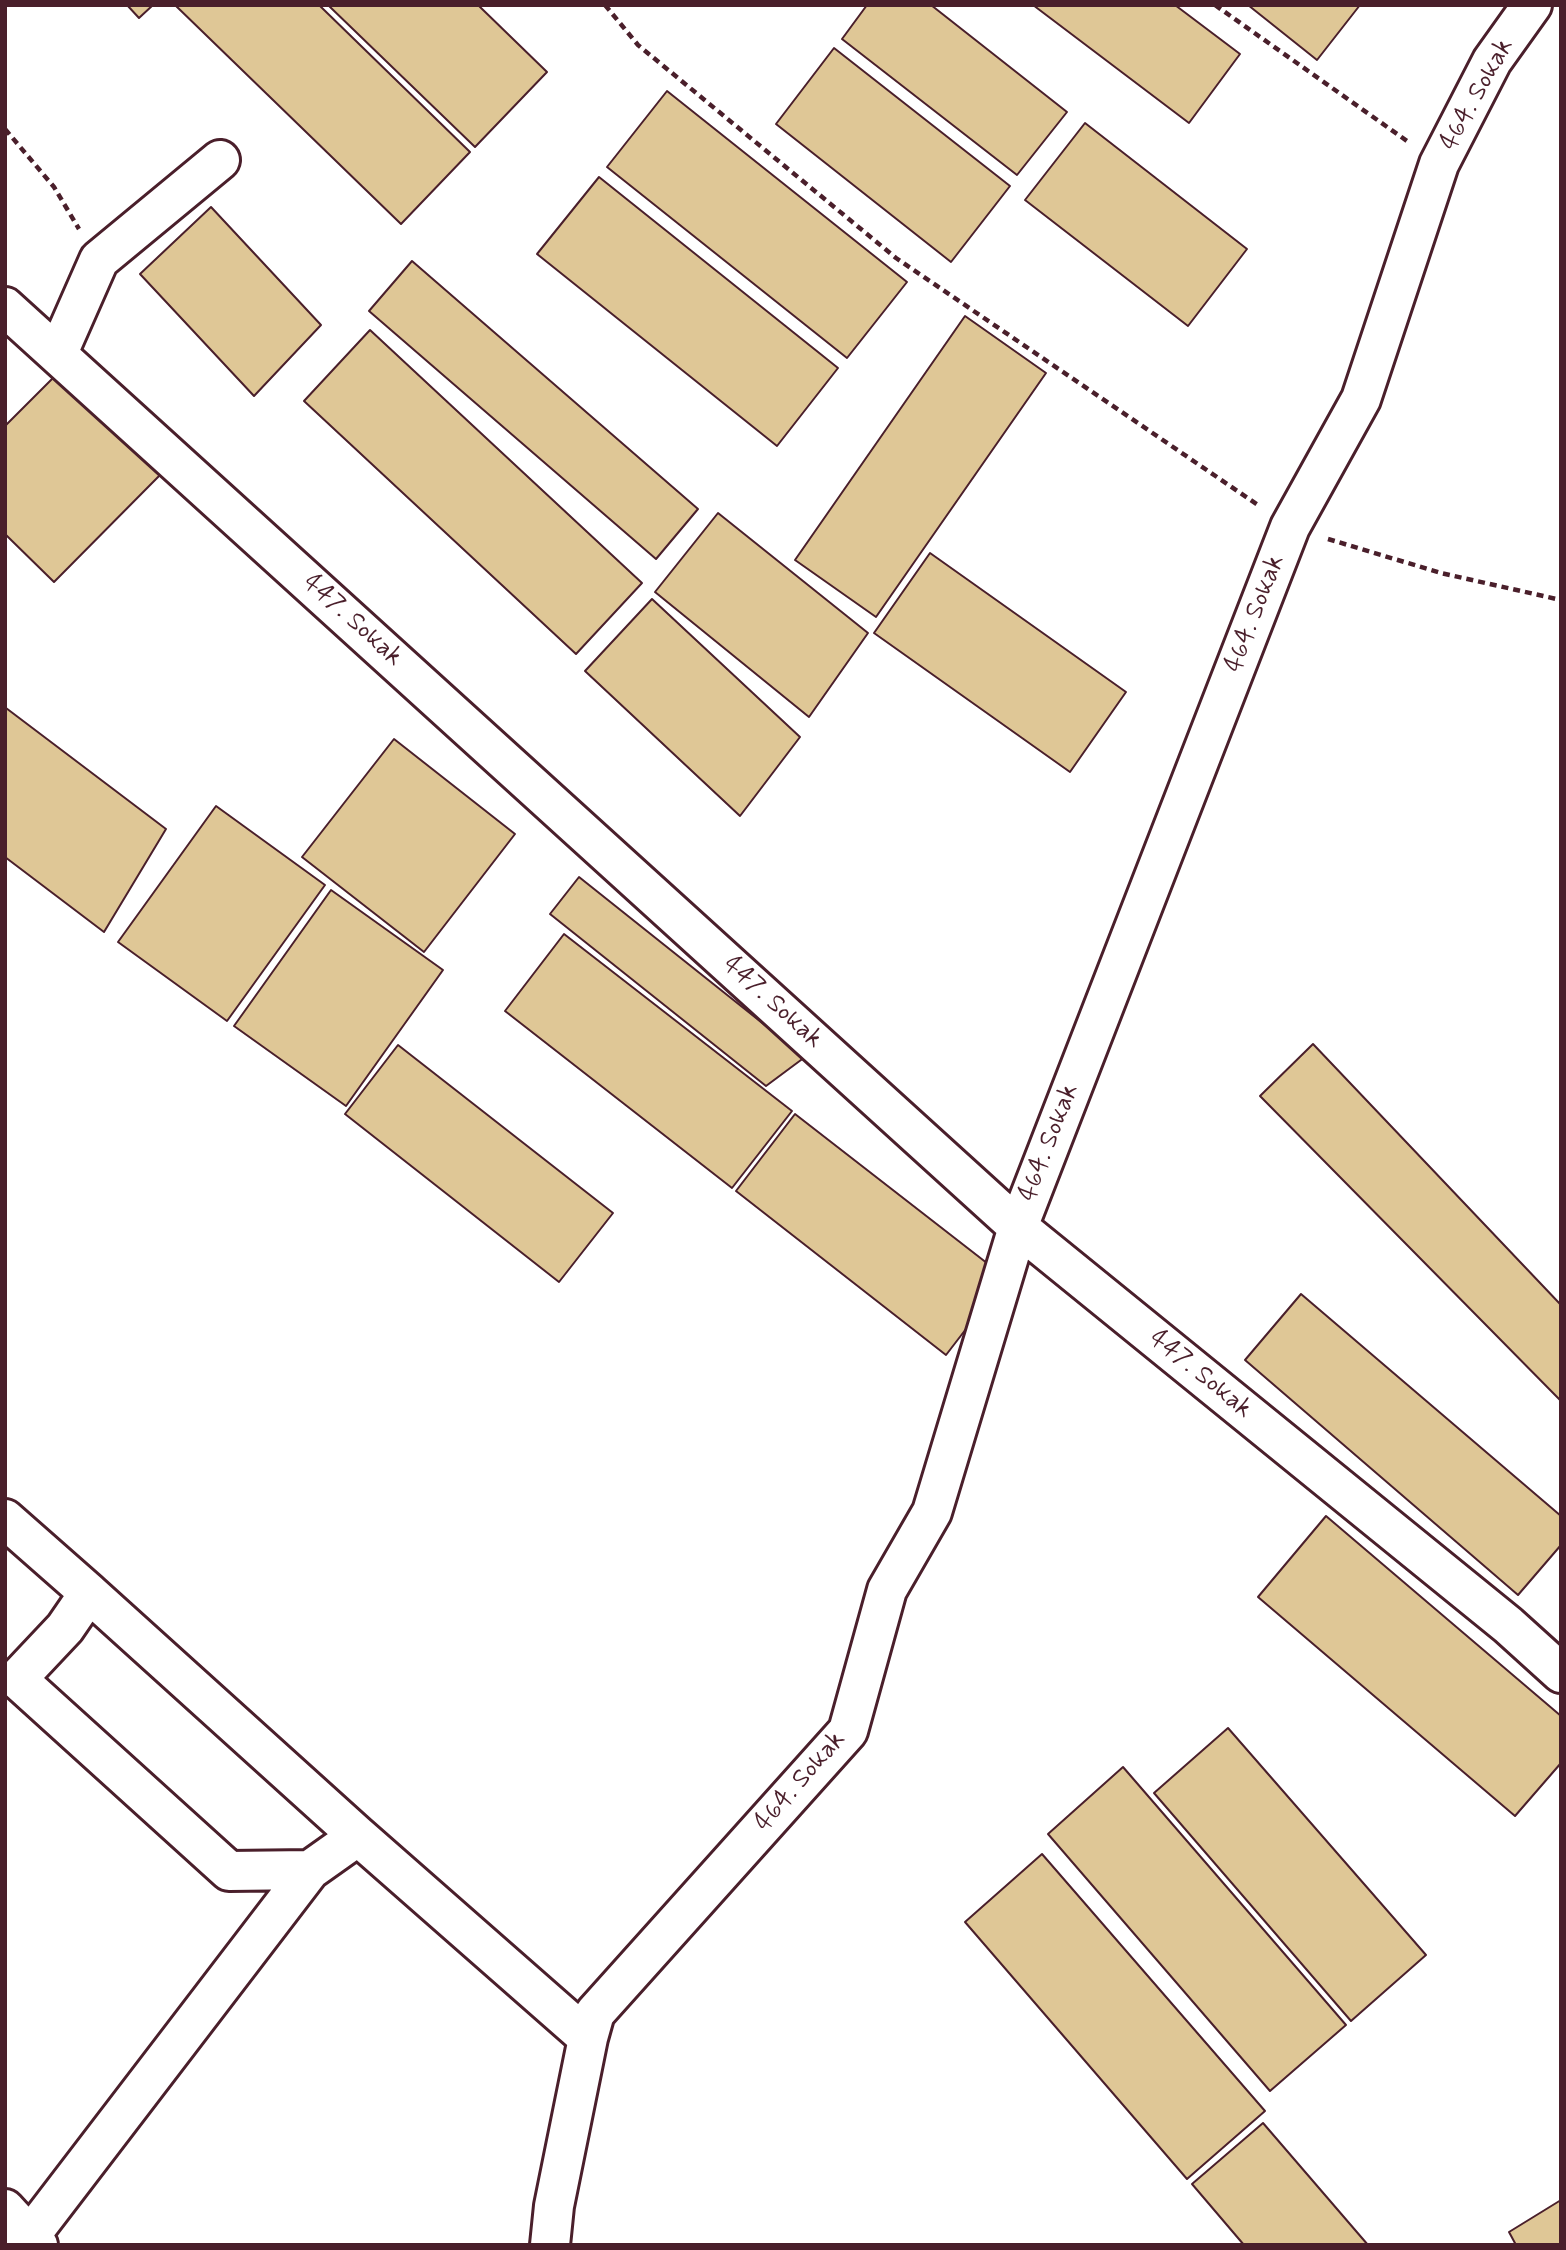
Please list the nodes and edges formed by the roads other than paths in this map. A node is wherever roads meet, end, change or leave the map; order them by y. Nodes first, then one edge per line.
1 (1532, 5) edge
2 (220, 160) dead end
3 (5, 307) edge
4 (58, 353) junction
5 (1018, 1227) junction
6 (5, 1519) edge
7 (89, 1593) junction
8 (1561, 1673) edge
9 (11, 1684) edge
10 (358, 1836) junction
11 (310, 1870) junction
12 (588, 2038) junction
13 (24, 2234) edge
14 (550, 2245) edge

1 - 5 street, 464. Sokak
2 - 4 street
3 - 4 street, 447. Sokak
4 - 5 street, 447. Sokak
5 - 8 street, 447. Sokak
5 - 12 street, 464. Sokak
6 - 7 street
7 - 9 street
7 - 10 street
9 - 11 street
10 - 11 street
10 - 12 street
11 - 13 street
12 - 14 street, 464. Sokak

